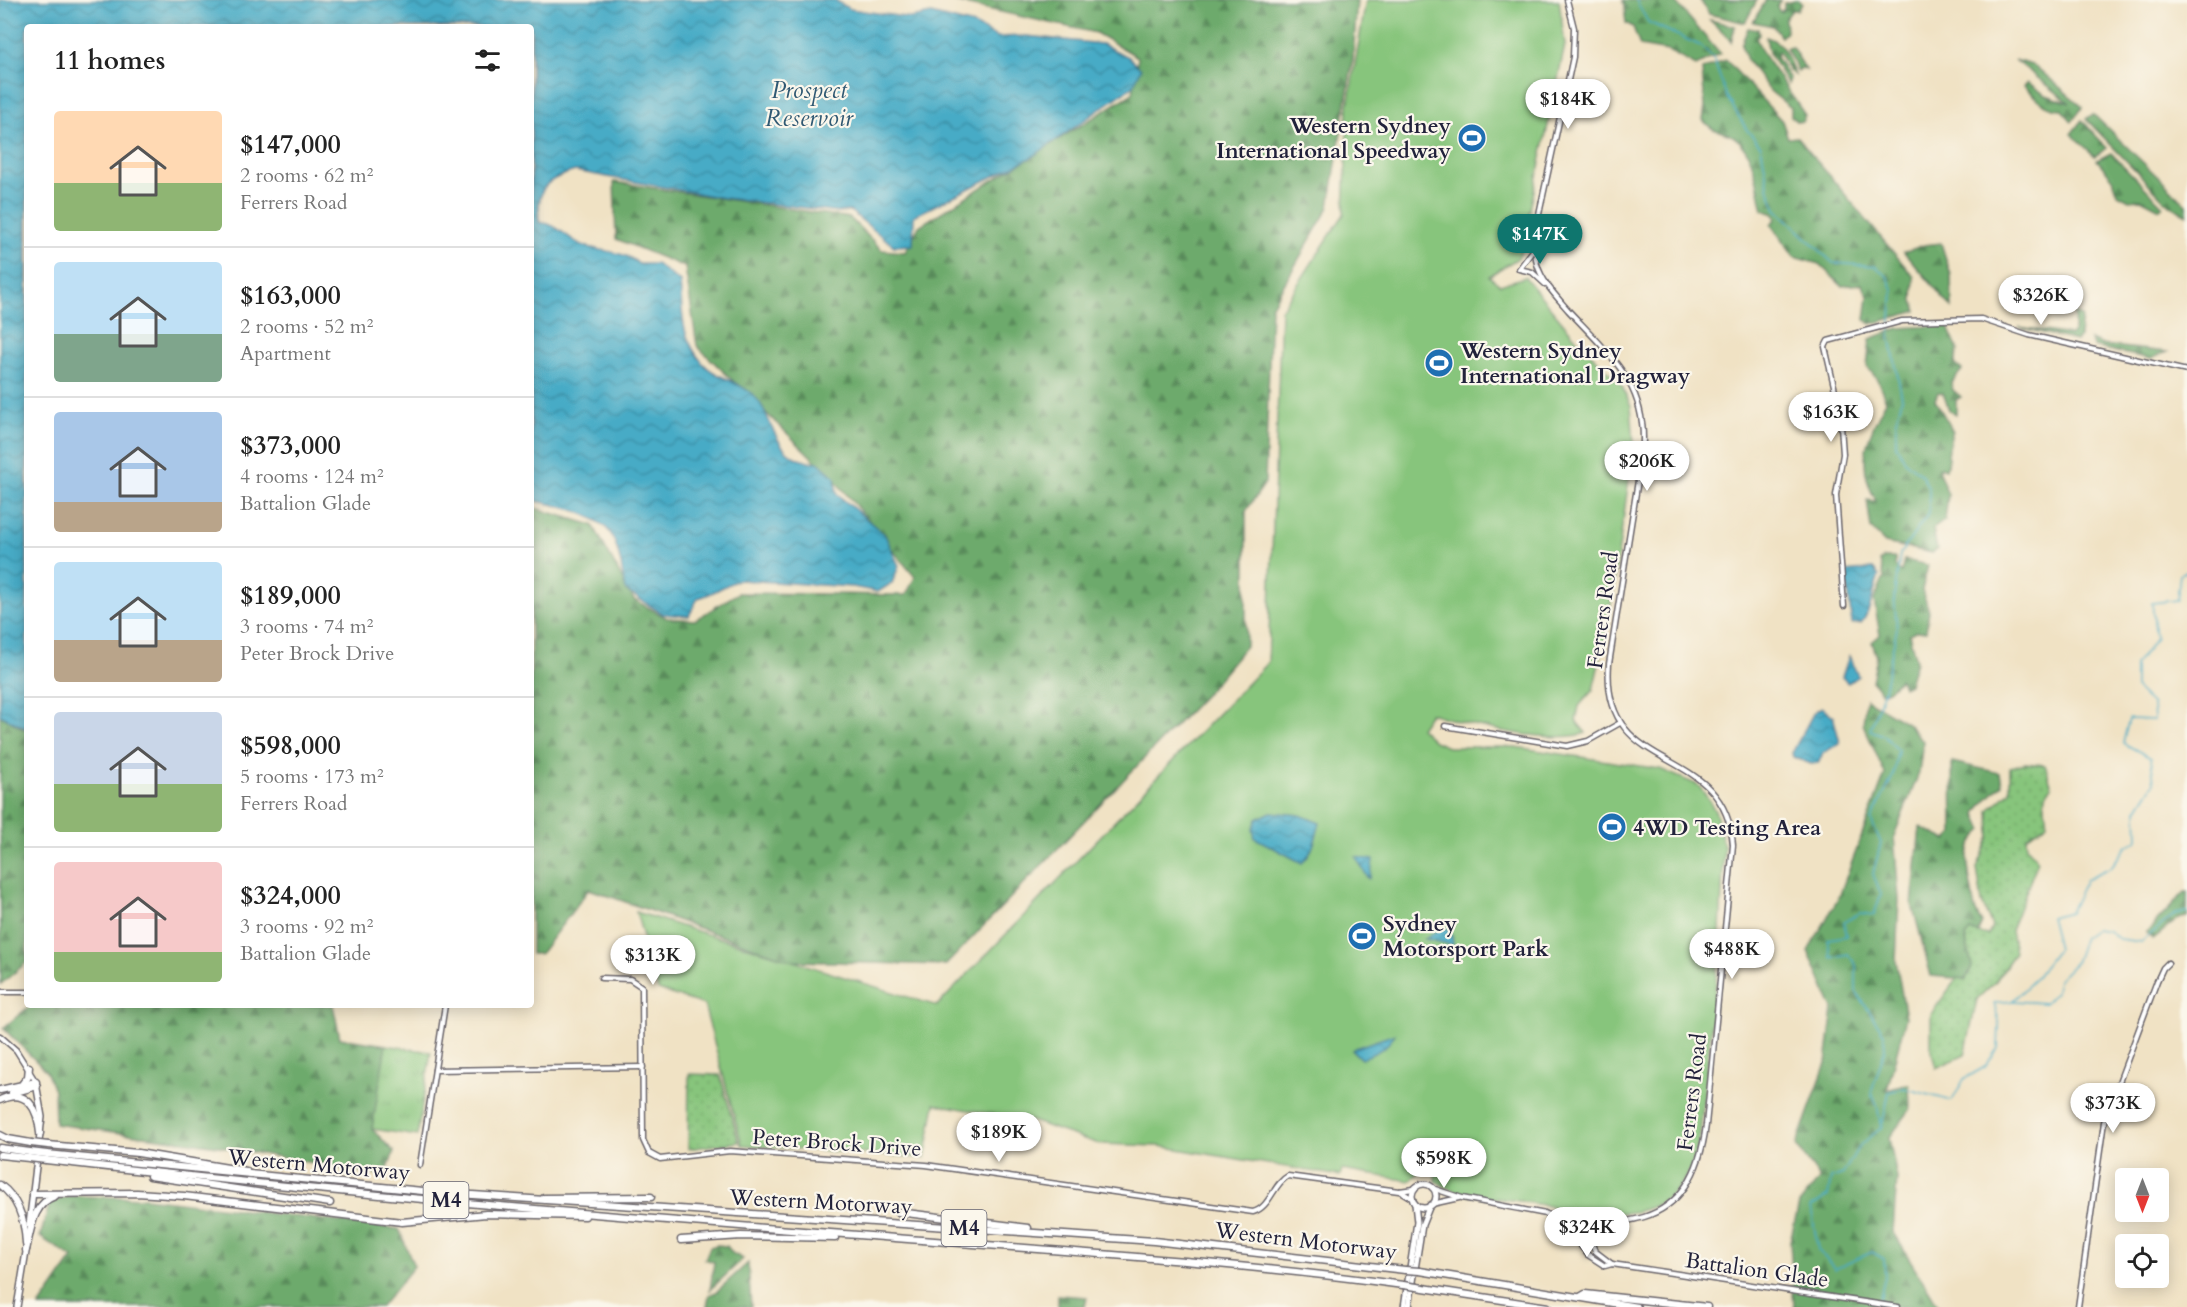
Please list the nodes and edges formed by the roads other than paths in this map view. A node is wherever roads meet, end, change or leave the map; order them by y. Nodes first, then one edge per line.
1 (1567, 0) edge
2 (1535, 249) junction
3 (1548, 286) junction
4 (2187, 371) edge
5 (1844, 606) dead end
6 (1620, 723) junction
7 (1445, 726) dead end
8 (2168, 963) dead end
9 (602, 978) dead end
10 (0, 992) edge
11 (24, 992) edge
12 (445, 1008) edge
13 (0, 1036) edge
14 (28, 1067) junction
15 (643, 1067) junction
16 (435, 1070) junction
17 (36, 1084) junction
18 (20, 1085) junction
19 (0, 1090) edge
20 (0, 1100) edge
21 (40, 1133) junction
22 (0, 1135) edge
23 (0, 1148) edge
24 (0, 1155) edge
25 (30, 1155) junction
26 (46, 1157) junction
27 (420, 1165) dead end
28 (110, 1167) junction
29 (292, 1179) junction
30 (0, 1185) edge
31 (1414, 1188) junction
32 (1432, 1188) junction
33 (1400, 1191) junction
34 (65, 1193) junction
35 (33, 1194) junction
36 (651, 1197) dead end
37 (1462, 1198) junction
38 (523, 1199) junction
39 (1414, 1202) junction
40 (330, 1203) dead end
41 (1431, 1205) junction
42 (898, 1212) dead end
43 (1541, 1212) junction
44 (619, 1215) junction
45 (1572, 1219) junction
46 (1586, 1220) junction
47 (1606, 1223) junction
48 (1568, 1231) junction
49 (1588, 1232) junction
50 (1058, 1233) junction
51 (847, 1235) junction
52 (1575, 1238) junction
53 (681, 1240) dead end
54 (26, 1251) junction
55 (1612, 1264) junction
56 (1580, 1297) junction
57 (17, 1307) edge
58 (1404, 1307) edge
59 (1409, 1307) edge
60 (1548, 1307) edge
61 (1637, 1307) edge
62 (1707, 1307) edge
63 (1896, 1307) edge
64 (2078, 1307) edge

1 - 2 street, Ferrers Road
2 - 3 street, Ferrers Road
2 - 3 street
3 - 6 street, Ferrers Road
4 - 5 street
6 - 7 street
6 - 47 street, Ferrers Road
8 - 64 street
9 - 15 street
10 - 11 street
12 - 16 street
13 - 14 street
14 - 17 street
14 - 18 highway
15 - 16 street
15 - 33 street, Peter Brock Drive
16 - 27 street
17 - 18 highway
17 - 20 highway
17 - 21 main road
18 - 19 highway
20 - 21 highway
21 - 35 main road
22 - 29 highway, M4, bridge
23 - 25 highway, Western Motorway / M4
24 - 25 highway, Western Motorway / M4
25 - 26 highway, Western Motorway / M4, bridge
26 - 28 highway, Western Motorway / M4
26 - 29 highway, Western Motorway / M4
28 - 40 highway
28 - 44 highway, Western Motorway / M4
29 - 38 highway, Western Motorway / M4
30 - 54 highway
31 - 32 main road
31 - 33 street, Peter Brock Drive
31 - 39 main road
32 - 37 street
32 - 41 main road
33 - 39 street, Peter Brock Drive
34 - 35 highway
34 - 44 highway
34 - 54 highway
35 - 54 main road
36 - 38 highway
37 - 41 street
37 - 43 street
38 - 50 highway, Western Motorway / M4
39 - 41 main road
39 - 58 main road
41 - 59 main road
42 - 50 highway
43 - 45 street
43 - 48 street
44 - 51 highway, Western Motorway / M4
45 - 46 street
45 - 48 street
46 - 47 street, Ferrers Road
46 - 49 street
47 - 49 street, Ferrers Road
48 - 52 street
49 - 52 street
49 - 55 street
50 - 56 highway, Western Motorway / M4, bridge
51 - 53 highway
51 - 60 highway, Western Motorway / M4, bridge
52 - 55 street, Battalion Glade
54 - 57 main road
55 - 63 street, Battalion Glade
56 - 61 highway, Western Motorway / M4
56 - 62 highway

